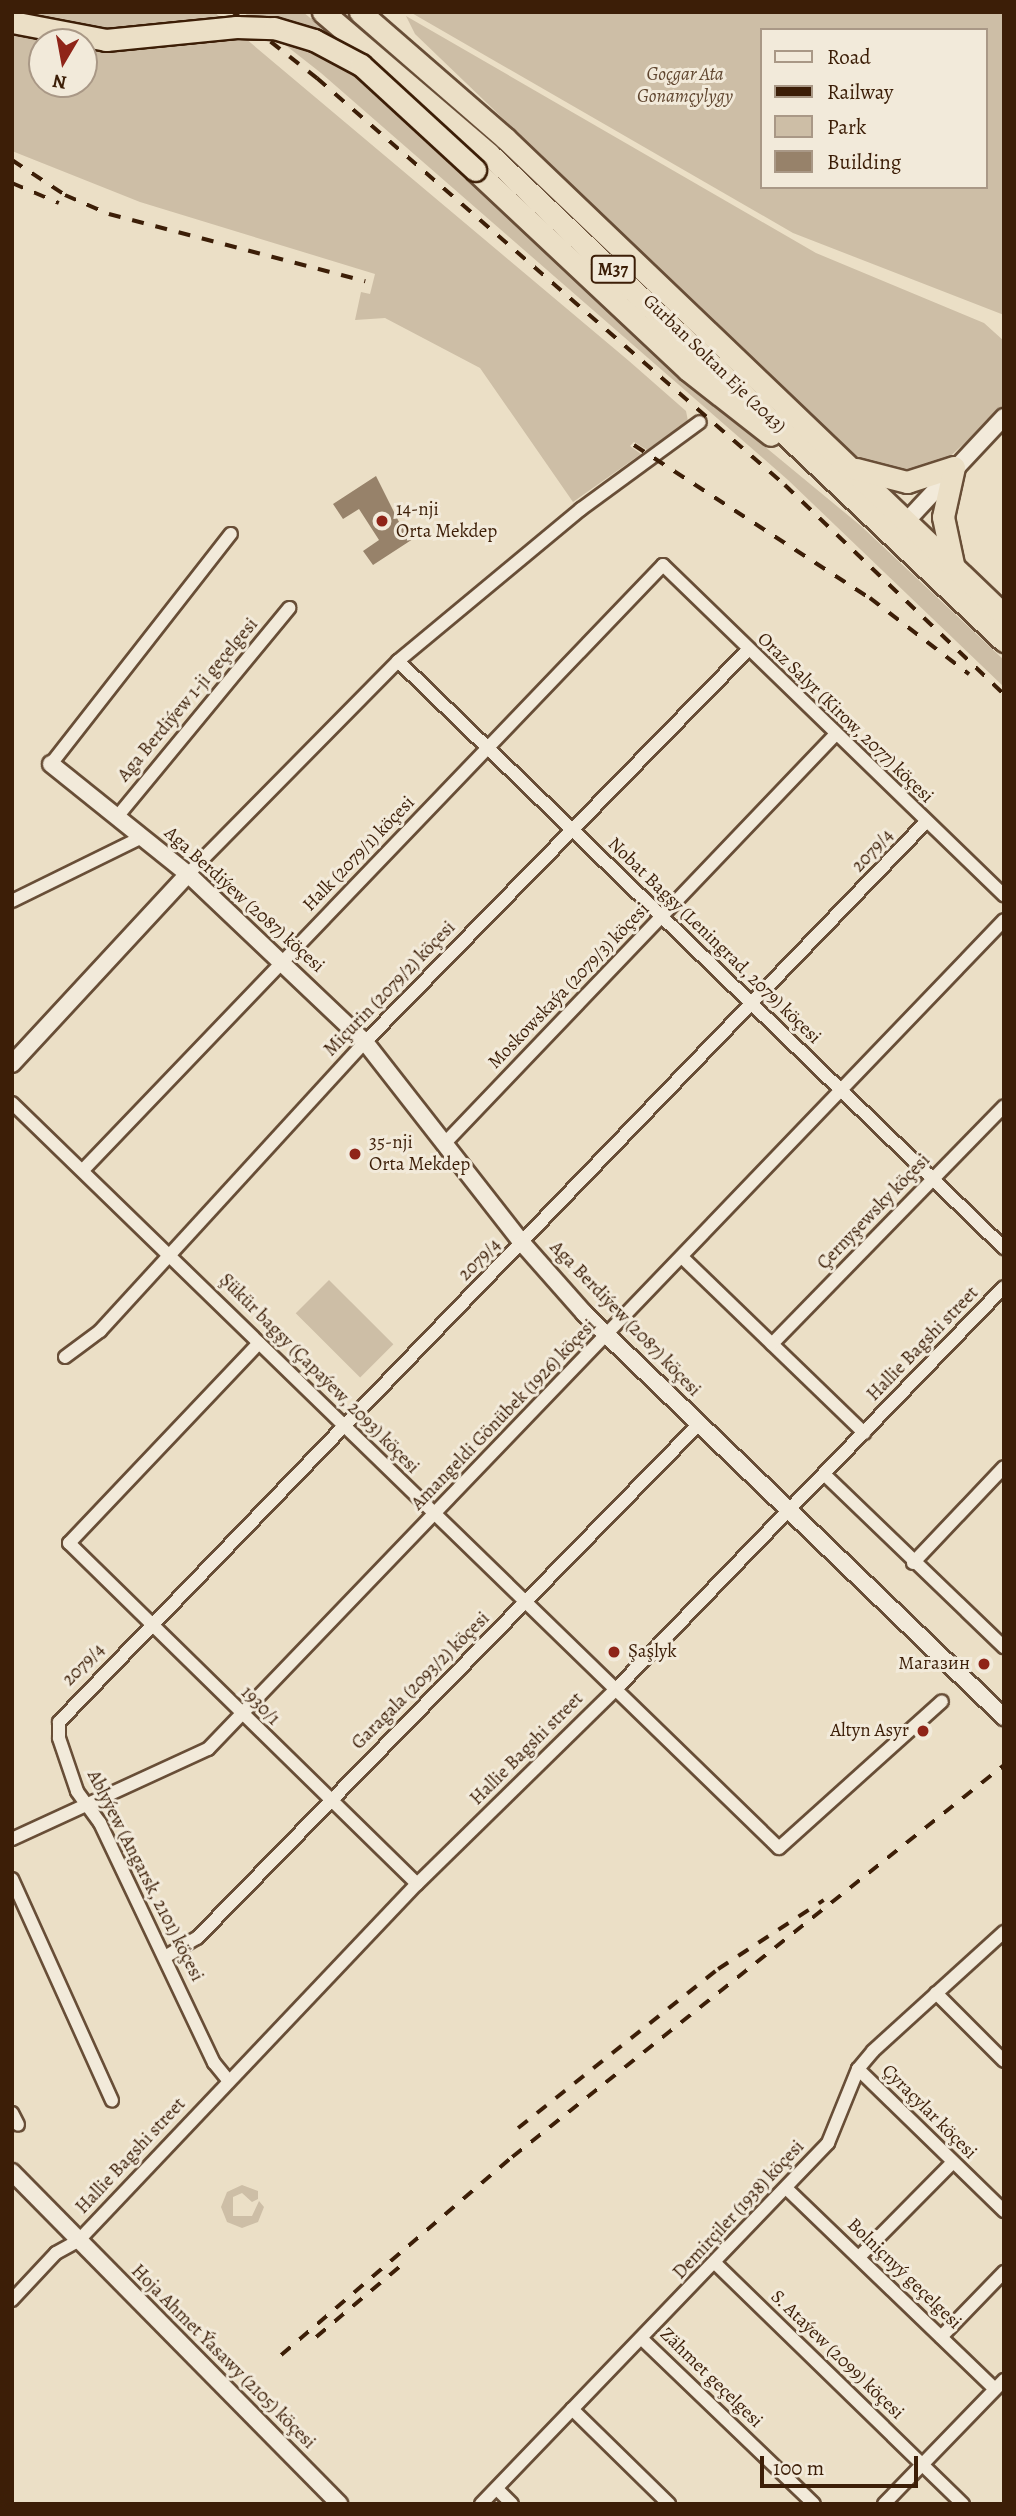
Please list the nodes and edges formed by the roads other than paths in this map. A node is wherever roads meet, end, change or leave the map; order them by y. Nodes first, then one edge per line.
1 (323, 12) edge
2 (360, 12) edge
3 (12, 22) edge
4 (1004, 417) edge
5 (700, 422) dead end
6 (848, 466) junction
7 (954, 467) junction
8 (865, 509) junction
9 (900, 527) junction
10 (231, 534) dead end
11 (663, 565) joint
12 (958, 572) junction
13 (289, 608) dead end
14 (1004, 615) edge
15 (1004, 641) edge
16 (747, 650) junction
17 (398, 662) junction
18 (836, 734) junction
19 (487, 748) junction
20 (51, 764) joint
21 (117, 817) junction
22 (926, 822) junction
23 (570, 829) junction
24 (142, 836) junction
25 (188, 874) junction
26 (1004, 895) edge
27 (12, 901) edge
28 (661, 918) junction
29 (1004, 920) edge
30 (282, 962) junction
31 (752, 1006) junction
32 (365, 1042) junction
33 (12, 1064) edge
34 (840, 1090) junction
35 (12, 1103) edge
36 (1004, 1106) edge
37 (444, 1144) junction
38 (83, 1170) junction
39 (933, 1180) junction
40 (523, 1244) junction
41 (1004, 1248) edge
42 (168, 1251) junction
43 (683, 1258) junction
44 (1004, 1287) edge
45 (608, 1337) junction
46 (260, 1343) junction
47 (772, 1344) junction
48 (65, 1357) dead end
49 (699, 1424) junction
50 (344, 1426) junction
51 (863, 1433) junction
52 (1004, 1467) edge
53 (824, 1474) junction
54 (789, 1511) junction
55 (434, 1514) junction
56 (913, 1563) junction
57 (526, 1601) junction
58 (150, 1626) junction
59 (1003, 1648) edge
60 (617, 1688) junction
61 (942, 1701) dead end
62 (241, 1713) junction
63 (1004, 1717) edge
64 (59, 1722) joint
65 (328, 1802) junction
66 (89, 1805) junction
67 (12, 1839) edge
68 (12, 1879) edge
69 (417, 1885) junction
70 (1004, 1932) edge
71 (165, 1957) junction
72 (936, 1993) junction
73 (1004, 2061) edge
74 (858, 2069) junction
75 (228, 2080) junction
76 (112, 2100) dead end
77 (952, 2162) junction
78 (12, 2172) edge
79 (786, 2188) junction
80 (1004, 2211) edge
81 (79, 2240) junction
82 (859, 2257) junction
83 (715, 2263) junction
84 (1004, 2272) edge
85 (12, 2300) edge
86 (941, 2337) junction
87 (642, 2339) junction
88 (999, 2385) edge
89 (572, 2409) junction
90 (922, 2465) junction
91 (497, 2489) junction
92 (339, 2504) edge
93 (481, 2504) edge
94 (512, 2504) edge
95 (669, 2504) edge
96 (814, 2504) edge
97 (884, 2504) edge
98 (963, 2504) edge

1 - 8 highway, Gurban Soltan Eje (2043) / M37
2 - 6 highway, Gurban Soltan Eje (2043) / M37
3 - 8 highway, bridge
4 - 7 street
5 - 17 street
6 - 7 highway, Gurban Soltan Eje (2043)
6 - 9 highway, Gurban Soltan Eje (2043) / M37
7 - 9 street
7 - 12 highway
8 - 9 highway, Gurban Soltan Eje (2043) / M37
9 - 12 highway, Gurban Soltan Eje (2043) / M37
9 - 15 highway, Gurban Soltan Eje (2043) / M37
10 - 20 street
11 - 16 street, Oraz Salyr (Kirow, 2077) köçesi
11 - 19 street, Halk (2079/1) köçesi
12 - 14 highway, Gurban Soltan Eje (2043) / M37
13 - 21 street, Aga Berdiýew 1-ji geçelgesi
16 - 18 street, Oraz Salyr (Kirow, 2077) köçesi
16 - 23 street, Miçurin (2079/2) köçesi
17 - 19 street, Nobat Bagşy (Leningrad, 2079) köçesi
17 - 25 street
18 - 22 street, Oraz Salyr (Kirow, 2077) köçesi
18 - 28 street, Moskowskaýa (2079/3) köçesi
19 - 23 street, Nobat Bagşy (Leningrad, 2079) köçesi
19 - 30 street, Halk (2079/1) köçesi
20 - 21 street, Aga Berdiýew (2087) köçesi
21 - 24 street, Aga Berdiýew (2087) köçesi
22 - 26 street, Oraz Salyr (Kirow, 2077) köçesi
22 - 31 street, 2079/4 / 2079/4
23 - 28 street, Nobat Bagşy (Leningrad, 2079) köçesi
23 - 32 street, Miçurin (2079/2) köçesi
24 - 25 street, Aga Berdiýew (2087) köçesi
24 - 27 street
25 - 30 street, Aga Berdiýew (2087) köçesi
25 - 33 street
28 - 31 street, Nobat Bagşy (Leningrad, 2079) köçesi
28 - 37 street, Moskowskaýa (2079/3) köçesi
29 - 34 street, Amangeldi Gönübek (1926) köçesi
30 - 32 street, Aga Berdiýew (2087) köçesi
30 - 38 street, Halk (2079/1) köçesi
31 - 34 street, Nobat Bagşy (Leningrad, 2079) köçesi
31 - 40 street, 2079/4 / 2079/4
32 - 37 street, Aga Berdiýew (2087) köçesi
32 - 42 street, Miçurin (2079/2) köçesi
34 - 39 street, Nobat Bagşy (Leningrad, 2079) köçesi
34 - 43 street, Amangeldi Gönübek (1926) köçesi
35 - 38 street, Şükür bagşy (Çapaýew, 2093) köçesi
36 - 39 street, Çernyşewsky köçesi
37 - 40 street, Aga Berdiýew (2087) köçesi
38 - 42 street, Şükür bagşy (Çapaýew, 2093) köçesi
39 - 41 street, Nobat Bagşy (Leningrad, 2079) köçesi
39 - 47 street, Çernyşewsky köçesi
40 - 45 street, Aga Berdiýew (2087) köçesi
40 - 50 street, 2079/4 / 2079/4
42 - 46 street, Şükür bagşy (Çapaýew, 2093) köçesi
42 - 48 street, Miçurin (2079/2) köçesi
43 - 45 street, Amangeldi Gönübek (1926) köçesi
43 - 47 street
44 - 51 street, Hallie Bagshi street
45 - 49 street, Aga Berdiýew (2087) köçesi
45 - 55 street, Amangeldi Gönübek (1926) köçesi
46 - 50 street, Şükür bagşy (Çapaýew, 2093) köçesi
46 - 58 street, 1930/1
47 - 51 street
49 - 54 street, Aga Berdiýew (2087) köçesi
49 - 57 street, Garagala (2093/2) köçesi
50 - 55 street, Şükür bagşy (Çapaýew, 2093) köçesi
50 - 58 street, 2079/4 / 2079/4
51 - 53 street, Hallie Bagshi street
52 - 56 street
53 - 54 street, Hallie Bagshi street
53 - 56 street
54 - 60 street, Hallie Bagshi street
54 - 63 street, Aga Berdiýew (2087) köçesi
55 - 57 street, Şükür bagşy (Çapaýew, 2093) köçesi
55 - 62 street, Amangeldi Gönübek (1926) köçesi
56 - 59 street
57 - 60 street, Şükür bagşy (Çapaýew, 2093) köçesi
57 - 65 street, Garagala (2093/2) köçesi
58 - 62 street, 1930/1
58 - 64 street, 2079/4 / 2079/4
60 - 61 street, Şükür bagşy (Çapaýew, 2093) köçesi
60 - 69 street, Hallie Bagshi street
62 - 65 street, 1930/1
62 - 66 street, Amangeldi Gönübek (1926) köçesi
64 - 66 street, Ablyýew (Angarsk, 2101) köçesi
65 - 69 street, 1930/1
65 - 71 street, Garagala (2093/2) köçesi
66 - 67 street, Amangeldi Gönübek (1926) köçesi
66 - 71 street, Ablyýew (Angarsk, 2101) köçesi
68 - 76 street
69 - 75 street, Hallie Bagshi street
70 - 72 street, Demirçiler (1938) köçesi
71 - 75 street, Ablyýew (Angarsk, 2101) köçesi
72 - 73 street
72 - 74 street, Demirçiler (1938) köçesi
74 - 77 street, Çyraçylar köçesi
74 - 79 street, Demirçiler (1938) köçesi
75 - 81 street, Hallie Bagshi street
77 - 80 street, Çyraçylar köçesi
77 - 82 street
78 - 81 street, Hoja Ahmet Ýasawy (2105) köçesi
79 - 82 street, Bolniçnyý geçelgesi
79 - 83 street, Demirçiler (1938) köçesi
81 - 85 street, Hallie Bagshi street
81 - 92 street, Hoja Ahmet Ýasawy (2105) köçesi
82 - 86 street, Bolniçnyý geçelgesi
83 - 87 street, Demirçiler (1938) köçesi
83 - 90 street, S. Ataýew (2099) köçesi
84 - 86 street
86 - 88 street, Bolniçnyý geçelgesi
87 - 89 street, Demirçiler (1938) köçesi
87 - 96 street, Zähmet geçelgesi
88 - 90 street
89 - 91 street, Demirçiler (1938) köçesi
89 - 95 street
90 - 97 street
90 - 98 street, S. Ataýew (2099) köçesi
91 - 93 street, Demirçiler (1938) köçesi
91 - 94 street

